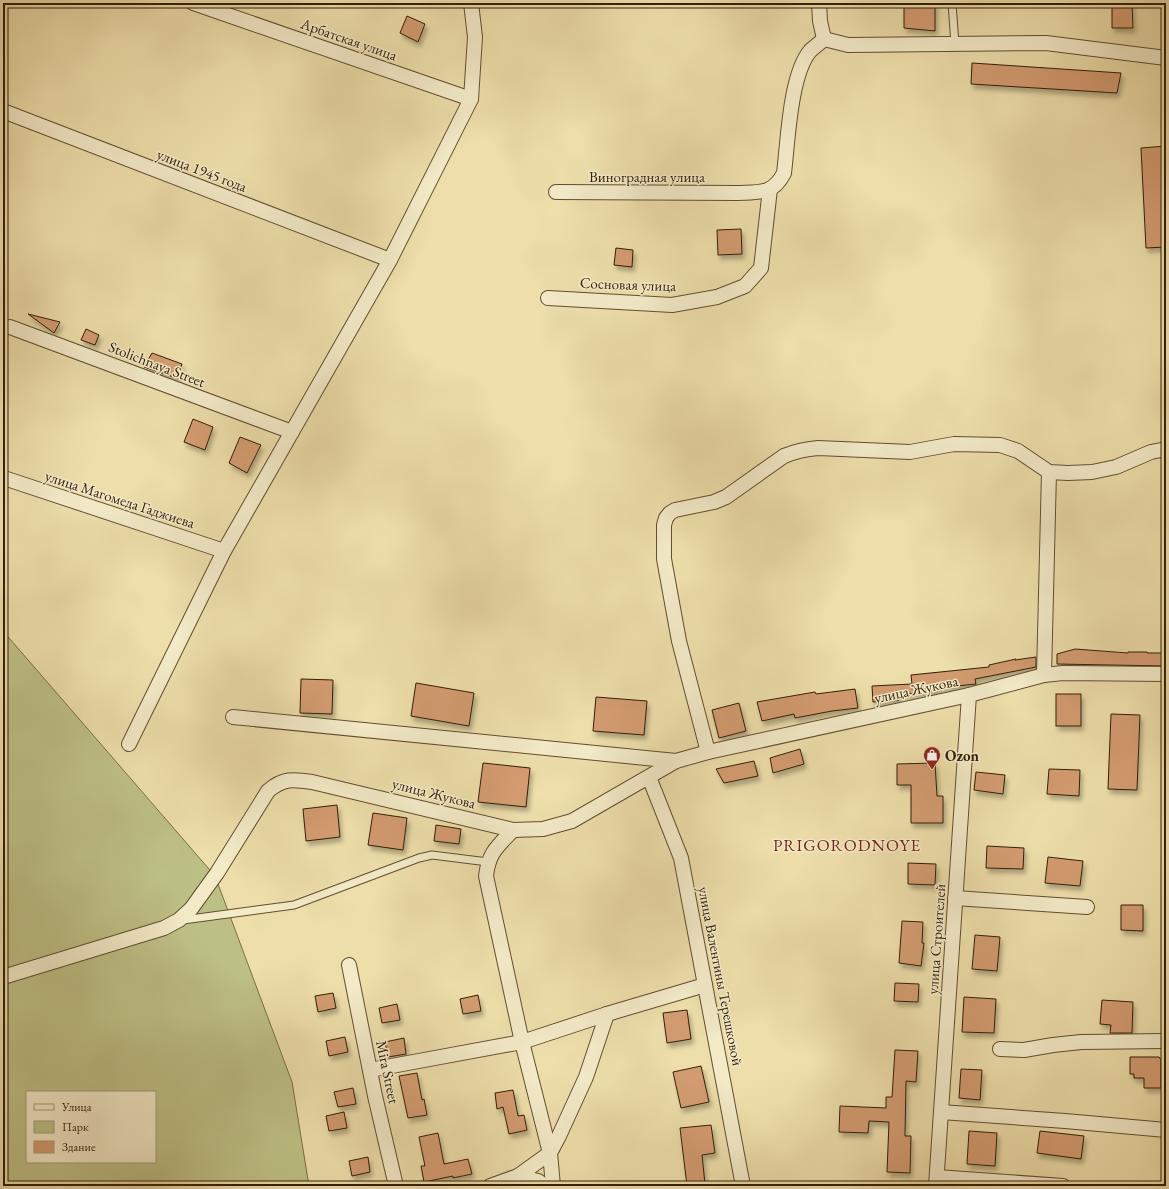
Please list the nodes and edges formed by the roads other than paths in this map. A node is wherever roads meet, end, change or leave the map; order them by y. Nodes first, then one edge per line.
1 (193, 3) edge
2 (471, 3) edge
3 (819, 3) edge
4 (952, 3) edge
5 (824, 39) junction
6 (955, 45) junction
7 (1166, 58) edge
8 (471, 99) junction
9 (3, 111) edge
10 (770, 189) junction
11 (556, 192) dead end
12 (390, 260) junction
13 (548, 298) dead end
14 (10, 327) dead end
15 (292, 432) junction
16 (1166, 449) edge
17 (1049, 472) junction
18 (6, 480) dead end
19 (224, 551) junction
20 (1166, 674) edge
21 (1044, 675) junction
22 (969, 695) junction
23 (233, 716) dead end
24 (129, 744) dead end
25 (708, 752) junction
26 (676, 761) junction
27 (649, 778) junction
28 (513, 830) junction
29 (488, 862) junction
30 (955, 898) junction
31 (1087, 907) dead end
32 (179, 920) junction
33 (349, 965) dead end
34 (3, 977) edge
35 (705, 985) junction
36 (606, 1014) junction
37 (1166, 1041) edge
38 (522, 1042) junction
39 (1000, 1049) dead end
40 (370, 1070) junction
41 (941, 1112) junction
42 (1166, 1130) edge
43 (550, 1153) junction
44 (518, 1176) junction
45 (937, 1182) edge
46 (396, 1186) edge
47 (490, 1186) edge
48 (544, 1186) edge
49 (553, 1186) edge
50 (743, 1186) edge
51 (1063, 1186) edge

1 - 8 street, Арбатская улица
2 - 8 street
3 - 5 street
4 - 6 lane
5 - 6 street
5 - 10 street
6 - 7 street
8 - 12 street
9 - 12 street, улица 1945 года
10 - 11 street, Виноградная улица
10 - 13 street, Сосновая улица
12 - 15 street
14 - 15 street, Stolichnaya Street
15 - 19 street
16 - 17 street
17 - 21 street
17 - 25 street
18 - 19 street, улица Магомеда Гаджиева
19 - 24 street
20 - 21 street, улица Жукова
21 - 22 street, улица Жукова
22 - 25 street, улица Жукова
22 - 30 street, улица Строителей
23 - 26 street, улица Жукова
25 - 26 street, улица Жукова
26 - 27 street, улица Жукова
27 - 28 street, улица Жукова
27 - 35 street, улица Валентины Терешковой
28 - 29 street
28 - 32 street, улица Жукова
29 - 32 lane
29 - 38 street
30 - 31 street
30 - 41 street, улица Строителей
32 - 34 street, улица Жукова
33 - 40 street, Mira Street
35 - 36 street
35 - 50 street, улица Валентины Терешковой
36 - 38 street
36 - 43 street
37 - 39 street
38 - 40 street
38 - 43 street
40 - 46 street, Mira Street
41 - 42 street
41 - 45 street, улица Строителей
43 - 44 street
43 - 49 street
44 - 47 street
44 - 48 street
45 - 51 street

